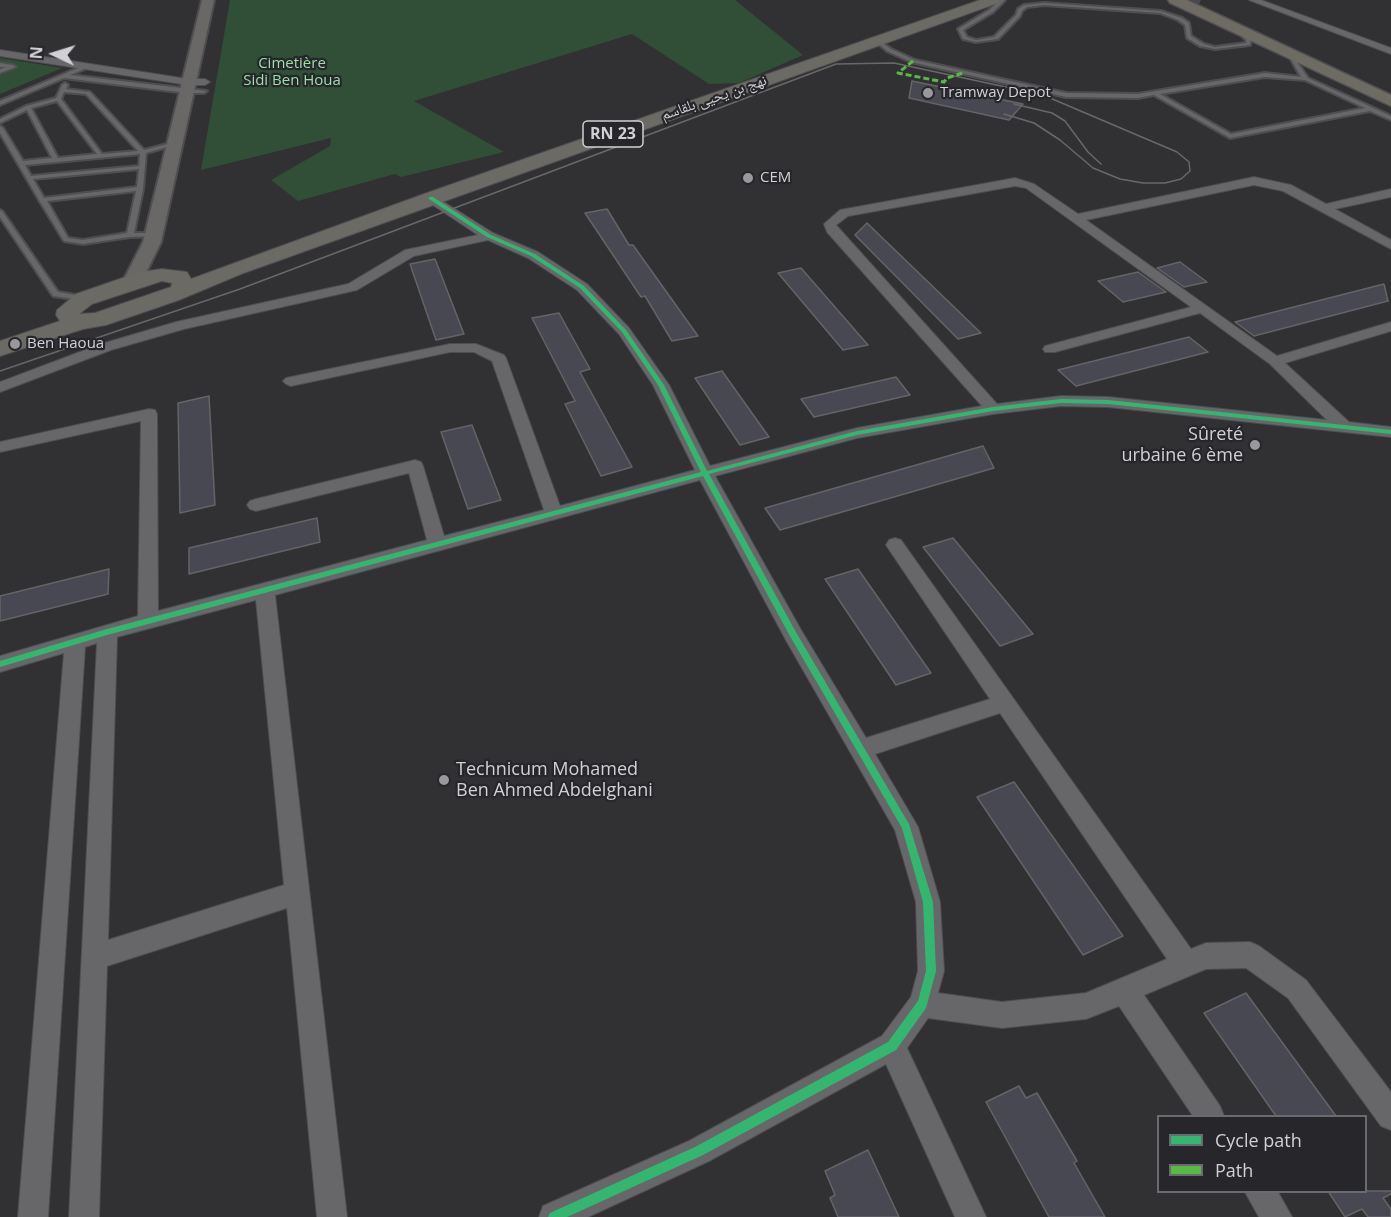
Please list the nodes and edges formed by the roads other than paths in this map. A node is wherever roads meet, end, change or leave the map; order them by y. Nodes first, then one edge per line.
1 (208, 0) edge
2 (220, 0) edge
3 (993, 0) edge
4 (1003, 0) edge
5 (1175, 0) edge
6 (1204, 3) edge
7 (1248, 5) edge
8 (1263, 21) dead end
9 (1239, 31) junction
10 (878, 40) junction
11 (1391, 51) edge
12 (0, 53) edge
13 (1292, 56) junction
14 (0, 65) edge
15 (85, 67) junction
16 (0, 71) edge
17 (64, 76) junction
18 (74, 77) junction
19 (1306, 79) junction
20 (1391, 85) edge
21 (197, 89) junction
22 (62, 90) junction
23 (1155, 94) junction
24 (1391, 94) edge
25 (58, 99) junction
26 (1391, 101) edge
27 (0, 104) edge
28 (28, 107) junction
29 (1371, 108) junction
30 (1391, 118) edge
31 (0, 121) edge
32 (0, 129) edge
33 (175, 144) junction
34 (143, 152) junction
35 (101, 156) junction
36 (56, 160) junction
37 (21, 164) junction
38 (143, 167) junction
39 (29, 178) junction
40 (140, 189) junction
41 (1391, 193) edge
42 (432, 198) junction
43 (42, 200) junction
44 (1326, 208) junction
45 (0, 212) edge
46 (1076, 218) junction
47 (130, 235) junction
48 (489, 236) junction
49 (1391, 245) edge
50 (168, 260) junction
51 (132, 283) junction
52 (1204, 308) junction
53 (77, 310) junction
54 (1391, 326) edge
55 (0, 349) edge
56 (1050, 349) dead end
57 (1275, 361) junction
58 (291, 381) dead end
59 (0, 387) edge
60 (993, 409) junction
61 (1344, 427) junction
62 (1391, 432) edge
63 (0, 447) edge
64 (705, 473) junction
65 (256, 505) dead end
66 (554, 513) junction
67 (437, 544) junction
68 (895, 545) dead end
69 (265, 590) junction
70 (148, 621) junction
71 (107, 632) junction
72 (75, 641) junction
73 (0, 664) edge
74 (1005, 703) junction
75 (862, 749) junction
76 (297, 893) junction
77 (94, 957) junction
78 (1186, 965) junction
79 (1124, 990) junction
80 (921, 1004) junction
81 (892, 1046) junction
82 (1209, 1115) edge
83 (1391, 1116) edge
84 (1261, 1193) edge
85 (33, 1217) edge
86 (84, 1217) edge
87 (332, 1217) edge
88 (554, 1217) edge
89 (971, 1217) edge
90 (1277, 1217) edge

1 - 21 main road
2 - 21 main road
3 - 10 main road, نهج بن يحيى بلقاسم / RN 23
4 - 9 lane
5 - 9 highway
6 - 20 highway
6 - 24 highway
7 - 8 highway
7 - 11 street
9 - 13 highway
10 - 23 lane
10 - 42 main road, نهج بن يحيى بلقاسم / RN 23
12 - 15 street
13 - 19 lane
13 - 26 highway
14 - 16 lane
15 - 17 lane
15 - 21 street
17 - 18 lane
17 - 27 lane
18 - 21 lane
18 - 22 lane
19 - 23 lane
19 - 29 lane
21 - 33 main road
22 - 25 lane
22 - 34 lane
23 - 29 lane
25 - 28 lane
25 - 35 lane
28 - 31 lane
28 - 36 lane
29 - 30 lane
32 - 37 lane
33 - 34 lane
33 - 50 main road
34 - 35 lane
34 - 38 lane
35 - 36 lane
36 - 37 lane
37 - 39 lane
38 - 39 lane
38 - 40 lane
39 - 43 lane
40 - 43 lane
40 - 47 lane
41 - 44 street
42 - 48 street
42 - 50 main road, نهج بن يحيى بلقاسم / RN 23
43 - 47 lane
44 - 46 street
44 - 49 street
45 - 53 lane
46 - 52 street
46 - 60 street
47 - 50 lane
48 - 59 street
48 - 64 street
50 - 51 main road
50 - 51 main road
50 - 53 main road
51 - 53 main road
52 - 56 street
52 - 57 street
53 - 55 main road
54 - 57 street
57 - 61 street
58 - 66 street
60 - 61 street
60 - 64 street
61 - 62 street
63 - 70 street
64 - 66 street
64 - 75 street
65 - 67 street
66 - 67 street
67 - 69 street
68 - 74 street
69 - 70 street
69 - 76 street
70 - 71 street
71 - 72 street
71 - 77 street
72 - 73 street
72 - 85 street
74 - 75 street
74 - 78 street
75 - 80 street
76 - 77 street
76 - 87 street
77 - 86 street
78 - 79 street
78 - 83 street
79 - 80 street
79 - 82 street
80 - 81 street
81 - 88 street
81 - 89 street
84 - 90 street

